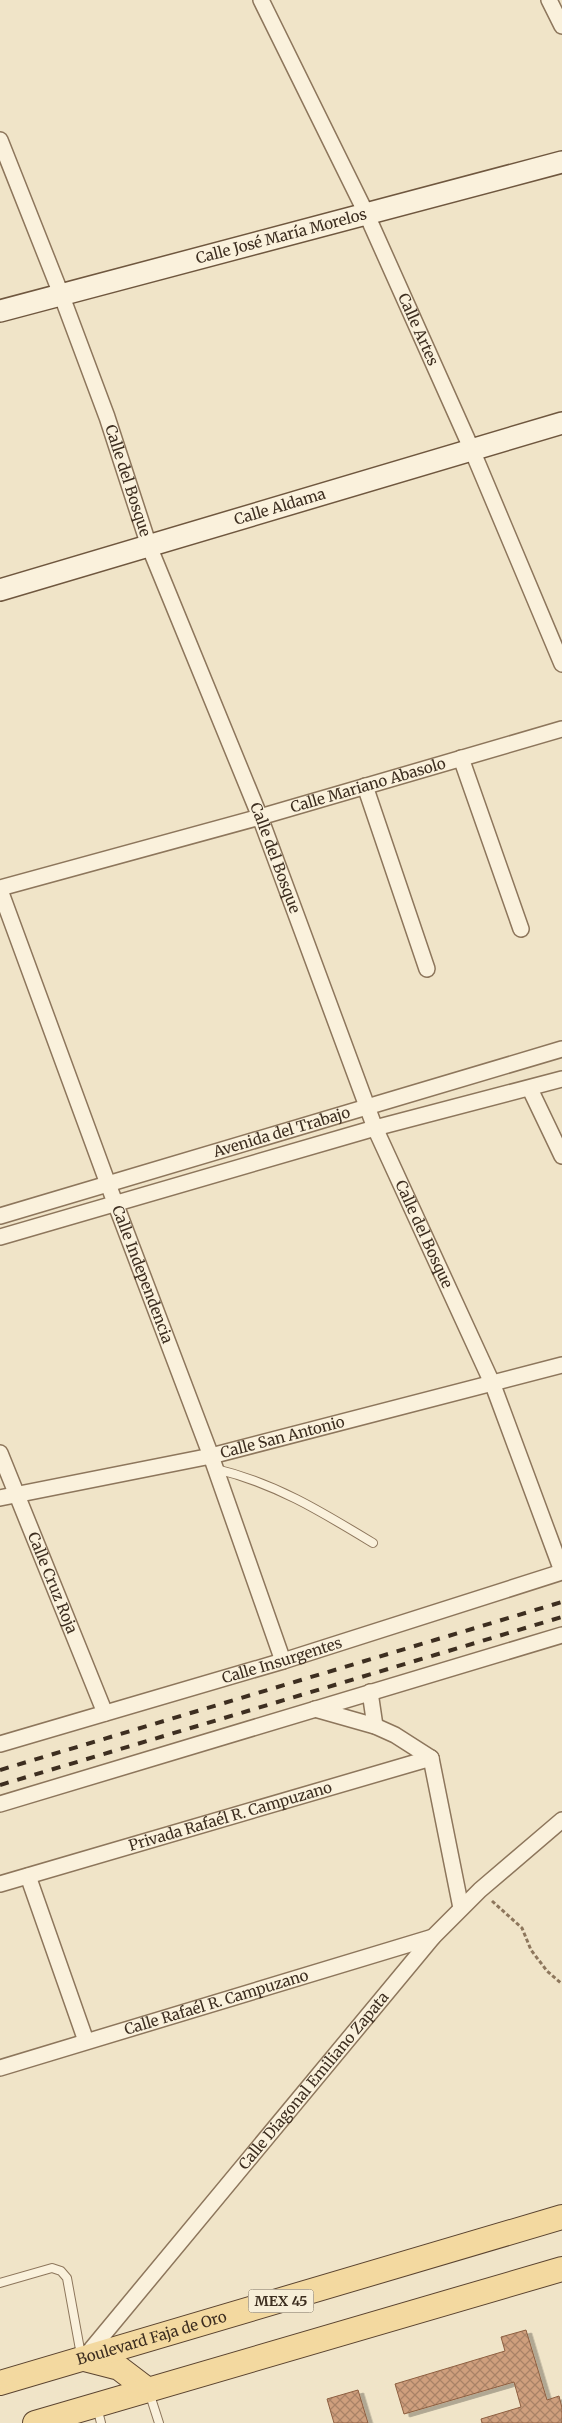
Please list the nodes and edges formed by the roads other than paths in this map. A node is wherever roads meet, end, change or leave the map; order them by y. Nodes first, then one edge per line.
1 (261, 0) edge
2 (549, 0) edge
3 (562, 26) edge
4 (0, 140) edge
5 (562, 162) edge
6 (366, 213) junction
7 (62, 294) junction
8 (0, 311) edge
9 (562, 423) edge
10 (472, 450) junction
11 (149, 546) junction
12 (0, 590) edge
13 (562, 664) edge
14 (562, 729) edge
15 (461, 758) junction
16 (365, 786) junction
17 (260, 817) junction
18 (0, 889) edge
19 (522, 929) dead end
20 (427, 969) dead end
21 (562, 1049) edge
22 (562, 1079) edge
23 (530, 1089) junction
24 (368, 1106) junction
25 (375, 1128) junction
26 (562, 1156) edge
27 (108, 1184) junction
28 (115, 1204) junction
29 (0, 1216) edge
30 (0, 1237) edge
31 (562, 1366) edge
32 (493, 1385) junction
33 (0, 1452) edge
34 (214, 1463) junction
35 (17, 1495) junction
36 (0, 1498) edge
37 (373, 1543) dead end
38 (562, 1572) edge
39 (562, 1635) edge
40 (283, 1661) junction
41 (370, 1692) junction
42 (315, 1709) junction
43 (106, 1713) junction
44 (375, 1726) junction
45 (0, 1744) edge
46 (431, 1758) junction
47 (0, 1804) edge
48 (562, 1820) edge
49 (28, 1876) junction
50 (0, 1884) edge
51 (461, 1908) junction
52 (433, 1936) junction
53 (86, 2041) junction
54 (0, 2068) edge
55 (562, 2217) edge
56 (562, 2269) edge
57 (0, 2282) edge
58 (82, 2359) junction
59 (0, 2383) edge
60 (148, 2390) junction
61 (99, 2414) edge
62 (35, 2423) edge
63 (159, 2423) edge

1 - 6 street, Calle Artes
2 - 3 street
4 - 7 street, Calle del Bosque
5 - 6 street, Calle José María Morelos
6 - 7 street, Calle José María Morelos
6 - 10 street, Calle Artes
7 - 8 street, Calle José María Morelos
7 - 11 street, Calle del Bosque
9 - 10 street, Calle Aldama
10 - 11 street, Calle Aldama
10 - 13 street, Calle Artes
11 - 12 street, Calle Aldama
11 - 17 street, Calle del Bosque
14 - 15 street, Calle Mariano Abasolo
15 - 16 street, Calle Mariano Abasolo
15 - 19 street
16 - 17 street, Calle Mariano Abasolo
16 - 20 street
17 - 18 street, Calle Mariano Abasolo
17 - 24 street, Calle del Bosque
18 - 27 street, Calle Independencia
21 - 24 street, Avenida del Trabajo
22 - 23 street, Avenida del Trabajo
23 - 25 street, Avenida del Trabajo
23 - 26 street
24 - 25 street, Calle del Bosque
24 - 27 street, Avenida del Trabajo
25 - 28 street, Avenida del Trabajo
25 - 32 street, Calle del Bosque
27 - 28 street, Calle Independencia
27 - 29 street, Avenida del Trabajo
28 - 30 street, Avenida del Trabajo
28 - 34 street, Calle Independencia
31 - 32 street, Calle San Antonio
32 - 34 street, Calle San Antonio
32 - 38 street, Calle del Bosque
33 - 35 street, Calle Cruz Roja
34 - 35 street, Calle San Antonio
34 - 37 lane
34 - 40 street, Calle Independencia
35 - 36 street, Calle San Antonio
35 - 43 street, Calle Cruz Roja
38 - 40 street, Calle Insurgentes
39 - 41 street
40 - 43 street, Calle Insurgentes
41 - 42 street
41 - 44 street
42 - 44 street
42 - 47 street
43 - 45 street, Calle Insurgentes
44 - 46 street
46 - 49 street, Privada Rafaél R. Campuzano
46 - 51 street
48 - 51 street, Calle Diagonal Emiliano Zapata
49 - 50 street, Privada Rafaél R. Campuzano
49 - 53 street
51 - 52 street, Calle Diagonal Emiliano Zapata
52 - 53 street, Calle Rafaél R. Campuzano
52 - 58 street, Calle Diagonal Emiliano Zapata
53 - 54 street, Calle Rafaél R. Campuzano
55 - 58 main road, Boulevard Faja de Oro / MEX 45
56 - 60 main road
57 - 58 lane
58 - 59 main road, Boulevard Faja de Oro / MEX 45
58 - 60 main road
60 - 61 main road
60 - 63 lane
61 - 62 main road

